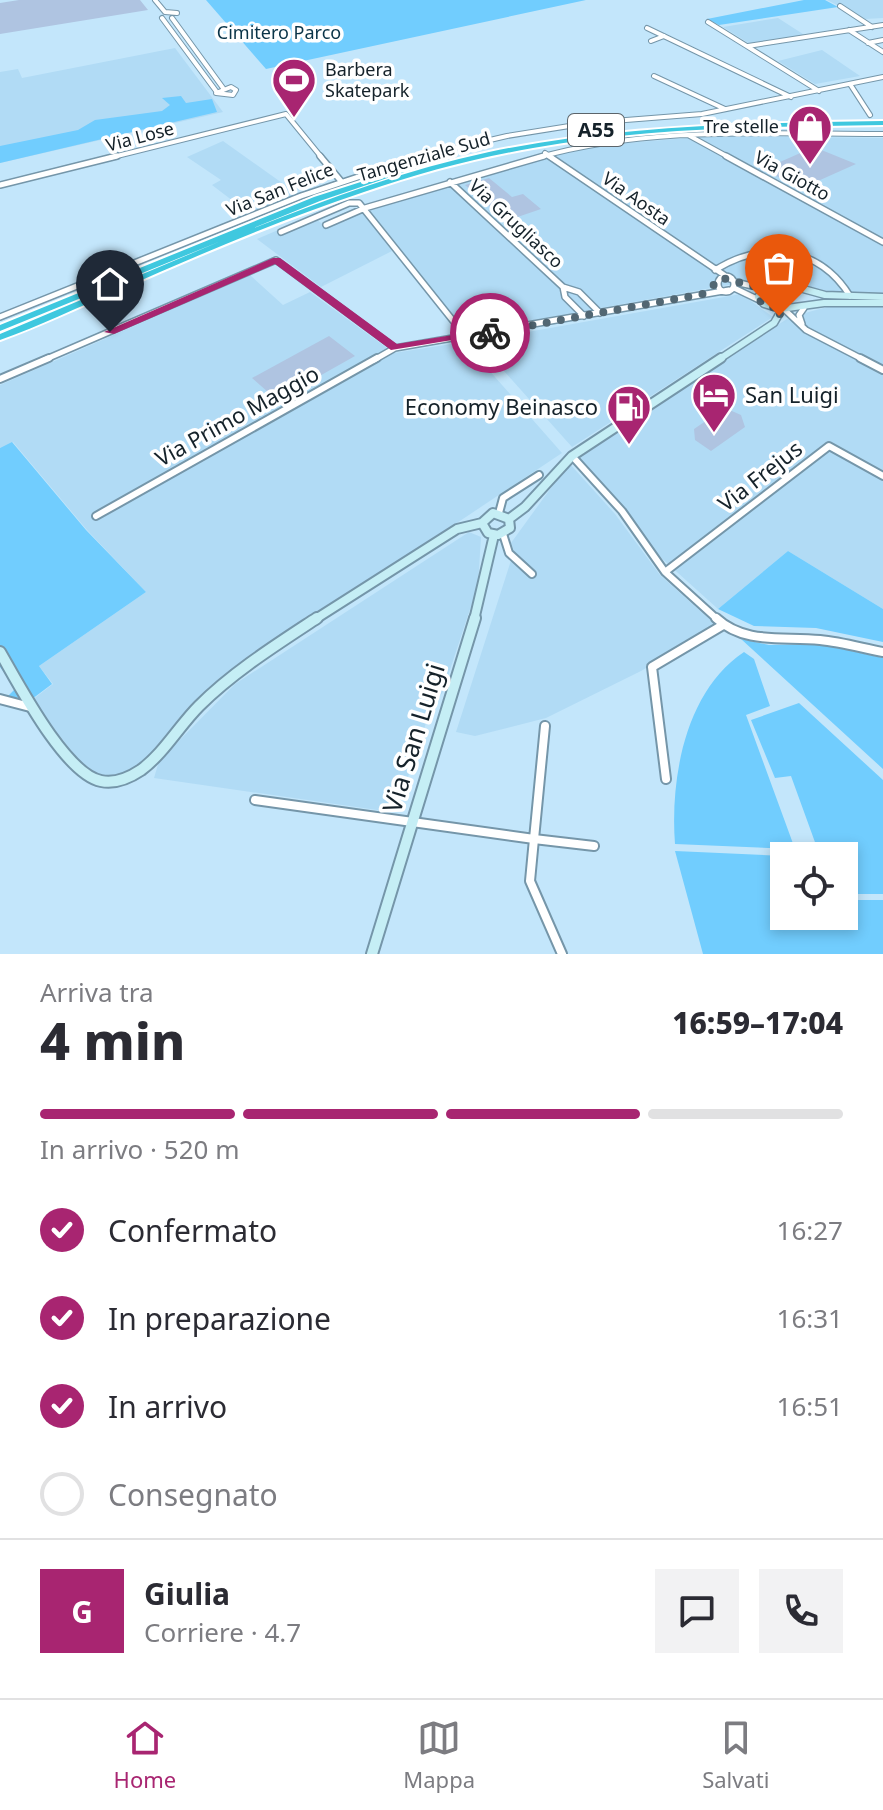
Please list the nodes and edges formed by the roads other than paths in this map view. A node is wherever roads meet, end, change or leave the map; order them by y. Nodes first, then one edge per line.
1 (155, 0) edge
2 (840, 6) dead end
3 (165, 12) junction
4 (162, 18) junction
5 (172, 18) junction
6 (708, 22) dead end
7 (883, 25) edge
8 (872, 27) junction
9 (647, 28) dead end
10 (849, 30) junction
11 (664, 36) junction
12 (883, 40) edge
13 (651, 41) dead end
14 (868, 43) junction
15 (748, 46) junction
16 (883, 52) edge
17 (654, 76) dead end
18 (883, 77) edge
19 (846, 85) junction
20 (223, 88) junction
21 (827, 89) junction
22 (216, 91) junction
23 (819, 91) junction
24 (791, 97) junction
25 (858, 98) junction
26 (725, 109) junction
27 (870, 115) dead end
28 (881, 123) edge
29 (883, 134) edge
30 (688, 135) junction
31 (545, 153) junction
32 (340, 180) junction
33 (450, 182) junction
34 (0, 185) edge
35 (365, 208) junction
36 (326, 225) dead end
37 (281, 232) dead end
38 (883, 242) edge
39 (713, 269) junction
40 (717, 282) junction
41 (732, 285) junction
42 (563, 287) junction
43 (765, 289) junction
44 (812, 293) junction
45 (703, 294) junction
46 (855, 299) junction
47 (759, 300) junction
48 (883, 300) edge
49 (813, 304) junction
50 (767, 306) junction
51 (804, 308) junction
52 (783, 309) junction
53 (600, 313) junction
54 (584, 316) junction
55 (0, 317) edge
56 (774, 323) junction
57 (0, 328) edge
58 (806, 330) junction
59 (0, 337) edge
60 (466, 337) junction
61 (395, 348) junction
62 (883, 370) edge
63 (0, 379) edge
64 (572, 456) junction
65 (539, 475) dead end
66 (883, 476) edge
67 (499, 513) junction
68 (96, 516) dead end
69 (509, 519) junction
70 (482, 523) junction
71 (498, 535) junction
72 (665, 572) junction
73 (532, 574) dead end
74 (723, 625) junction
75 (0, 652) edge
76 (883, 652) edge
77 (0, 699) edge
78 (33, 707) junction
79 (545, 726) dead end
80 (666, 779) dead end
81 (255, 800) dead end
82 (411, 821) junction
83 (534, 839) junction
84 (594, 846) dead end
85 (372, 954) edge
86 (562, 954) edge

1 - 3 street
2 - 8 street
3 - 4 street
3 - 5 street
4 - 5 street
4 - 22 street
5 - 20 street
6 - 15 street
7 - 8 street
8 - 10 street
9 - 11 street
10 - 14 street
10 - 15 street
11 - 13 street
11 - 24 street
12 - 14 street
14 - 16 street
15 - 23 street
17 - 26 street
18 - 19 street, Via San Felice
19 - 21 street, Via San Felice
19 - 25 street
20 - 22 street
20 - 22 street
21 - 23 street, Via San Felice
21 - 25 street
23 - 24 street, Via San Felice
24 - 26 street, Via San Felice
25 - 27 street
26 - 32 street, Via San Felice
28 - 29 street
28 - 57 highway, Tangenziale Sud / A55
28 - 59 highway, Tangenziale Sud / A55
29 - 30 street
30 - 31 street
30 - 38 street, Via Giotto
31 - 33 street
31 - 39 street, Via Aosta
32 - 34 street, Via Lose
32 - 55 street, Via San Felice
33 - 35 street
33 - 42 street, Via Grugliasco
35 - 36 street
35 - 37 street
35 - 60 street
39 - 40 street, Via Aosta
39 - 41 street, Via Aosta
39 - 46 street
40 - 41 street
40 - 41 street
40 - 45 street
41 - 43 street
41 - 45 street, Via Primo Maggio
41 - 47 street
42 - 53 street, Via Grugliasco
42 - 54 street, Via Grugliasco
43 - 44 street
43 - 47 street
44 - 46 street
44 - 49 street
45 - 53 street, Via Primo Maggio
46 - 48 street
46 - 49 street
47 - 50 street
49 - 51 street
50 - 52 street
50 - 56 street
51 - 52 street
51 - 58 street
52 - 56 street, Via San Luigi
52 - 58 street
53 - 54 street, Via Primo Maggio
54 - 60 street, Via Primo Maggio
56 - 64 street, Via San Luigi
58 - 62 street
60 - 61 street, Via Primo Maggio
61 - 63 street
61 - 68 street, Via Primo Maggio
64 - 69 street, Via San Luigi
64 - 72 street
65 - 67 street
66 - 72 street, Via Frejus
67 - 69 street
67 - 70 street
69 - 71 street, Via San Luigi
70 - 71 street
70 - 78 street
71 - 73 street
71 - 82 street, Via San Luigi
72 - 74 street
74 - 76 street
74 - 80 street
75 - 78 street
77 - 78 street
79 - 83 street
81 - 82 street
82 - 83 street
82 - 85 street, Via San Luigi
83 - 84 street
83 - 86 street

